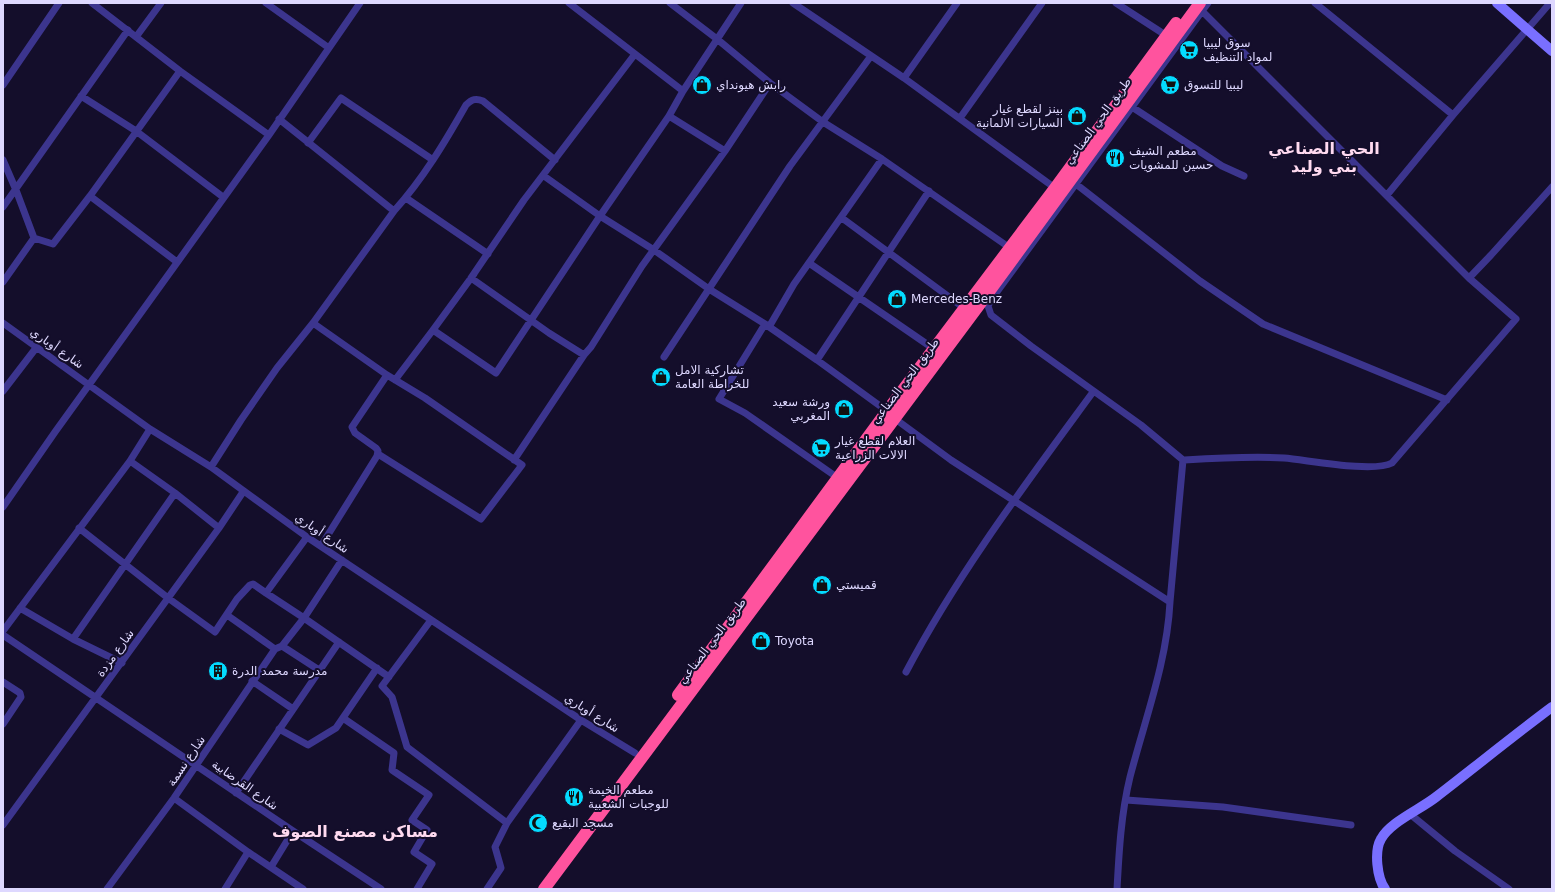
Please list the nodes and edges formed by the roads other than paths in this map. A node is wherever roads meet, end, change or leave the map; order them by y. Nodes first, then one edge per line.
1 (59, 3) edge
2 (92, 3) edge
3 (161, 3) edge
4 (266, 3) edge
5 (360, 3) edge
6 (570, 3) edge
7 (670, 3) edge
8 (741, 3) edge
9 (793, 3) edge
10 (957, 3) edge
11 (1042, 3) edge
12 (1116, 3) edge
13 (1191, 3) edge
14 (1208, 3) edge
15 (1315, 3) edge
16 (1497, 3) edge
17 (1550, 3) edge
18 (1201, 7) edge
19 (1527, 29) junction
20 (128, 30) junction
21 (1167, 36) junction
22 (136, 37) junction
23 (717, 39) junction
24 (329, 48) junction
25 (1552, 51) edge
26 (635, 54) junction
27 (871, 56) junction
28 (180, 71) junction
29 (904, 78) junction
30 (770, 83) junction
31 (3, 85) edge
32 (682, 91) junction
33 (81, 96) junction
34 (1132, 107) junction
35 (1453, 115) junction
36 (669, 116) junction
37 (960, 118) junction
38 (279, 119) junction
39 (823, 122) junction
40 (136, 131) junction
41 (269, 135) junction
42 (308, 143) junction
43 (725, 151) junction
44 (882, 159) junction
45 (3, 160) edge
46 (433, 160) junction
47 (554, 160) junction
48 (544, 176) junction
49 (1244, 176) dead end
50 (1076, 184) junction
51 (1552, 187) edge
52 (1055, 188) junction
53 (16, 190) junction
54 (929, 191) junction
55 (1387, 195) junction
56 (90, 196) junction
57 (223, 197) junction
58 (406, 198) junction
59 (3, 207) edge
60 (394, 211) junction
61 (600, 216) junction
62 (842, 218) junction
63 (34, 238) junction
64 (1010, 248) junction
65 (654, 250) junction
66 (888, 252) junction
67 (488, 254) junction
68 (177, 262) junction
69 (809, 263) junction
70 (474, 274) junction
71 (1469, 278) junction
72 (3, 282) edge
73 (709, 289) junction
74 (859, 297) junction
75 (979, 306) junction
76 (964, 308) junction
77 (990, 315) junction
78 (530, 320) junction
79 (3, 323) edge
80 (314, 323) junction
81 (767, 325) junction
82 (433, 330) junction
83 (36, 348) junction
84 (934, 349) junction
85 (584, 355) junction
86 (664, 357) dead end
87 (817, 360) junction
88 (386, 375) junction
89 (395, 380) junction
90 (89, 385) junction
91 (3, 391) edge
92 (1093, 392) junction
93 (1447, 400) junction
94 (891, 414) junction
95 (150, 429) junction
96 (378, 454) junction
97 (514, 460) junction
98 (1183, 460) junction
99 (130, 461) junction
100 (211, 467) junction
101 (838, 478) junction
102 (243, 492) junction
103 (175, 493) junction
104 (1014, 500) junction
105 (3, 507) edge
106 (79, 528) junction
107 (219, 528) junction
108 (307, 537) junction
109 (321, 546) junction
110 (342, 560) junction
111 (124, 564) junction
112 (266, 593) junction
113 (168, 598) junction
114 (1170, 602) junction
115 (20, 608) junction
116 (226, 615) junction
117 (304, 618) junction
118 (431, 620) junction
119 (3, 631) edge
120 (3, 635) edge
121 (73, 639) junction
122 (339, 642) junction
123 (282, 646) junction
124 (275, 648) junction
125 (122, 662) junction
126 (377, 668) junction
127 (320, 670) junction
128 (906, 672) dead end
129 (389, 677) junction
130 (252, 681) junction
131 (3, 682) edge
132 (96, 699) junction
133 (1552, 708) edge
134 (293, 709) junction
135 (343, 718) junction
136 (580, 720) junction
137 (3, 724) edge
138 (279, 730) junction
139 (407, 747) junction
140 (394, 753) junction
141 (635, 753) junction
142 (197, 765) junction
143 (236, 793) junction
144 (174, 798) junction
145 (1126, 800) junction
146 (1410, 814) junction
147 (507, 823) junction
148 (3, 825) edge
149 (1351, 825) dead end
150 (293, 831) junction
151 (248, 852) junction
152 (271, 867) junction
153 (107, 889) edge
154 (225, 889) edge
155 (303, 889) edge
156 (381, 889) edge
157 (417, 889) edge
158 (487, 889) edge
159 (534, 889) edge
160 (544, 889) edge
161 (1117, 889) edge
162 (1385, 889) edge
163 (1510, 889) edge

1 - 31 street
2 - 20 street
3 - 22 street
4 - 24 street
5 - 24 street
6 - 26 street
7 - 23 street
8 - 23 street
9 - 27 street
10 - 29 street
11 - 37 street
12 - 21 street
13 - 21 highway
14 - 18 street
15 - 35 street
16 - 19 street
17 - 19 street
18 - 34 street
18 - 55 street
18 - 75 highway, طريق الحي الصناعي
19 - 25 street
19 - 35 street
20 - 22 street
20 - 33 street
21 - 52 highway
22 - 28 street
23 - 30 street
23 - 32 street
24 - 38 street
26 - 32 street
26 - 47 street
27 - 29 street
27 - 39 street
28 - 40 street
28 - 41 street
29 - 37 street
30 - 39 street
30 - 43 street
32 - 36 street
33 - 40 street
33 - 53 street
34 - 49 street
34 - 50 street
35 - 55 street
36 - 43 street
36 - 61 street
37 - 52 street
38 - 41 street
38 - 42 street
39 - 44 street
39 - 73 street
40 - 56 street
40 - 57 street
41 - 57 street
42 - 46 street
42 - 60 street
43 - 65 street
44 - 54 street
44 - 62 street
45 - 53 street
46 - 47 street
46 - 58 street
47 - 48 street
48 - 61 street
48 - 67 street
50 - 77 street
50 - 93 street
51 - 71 street
52 - 64 highway
53 - 59 street
53 - 63 street
54 - 64 street
54 - 66 street
55 - 71 street
56 - 63 street
56 - 68 street
57 - 68 street
58 - 60 street
58 - 67 street
60 - 80 street
61 - 65 street
61 - 78 street
62 - 66 street
62 - 69 street
63 - 72 street
64 - 76 highway
65 - 73 street
65 - 85 street
66 - 74 street
66 - 76 street
67 - 70 street
68 - 90 street
69 - 74 street
69 - 81 street
70 - 78 street
70 - 82 street
71 - 93 street
73 - 81 street
73 - 86 street
74 - 84 street
74 - 87 street
75 - 77 street
75 - 94 highway, طريق الحي الصناعي
76 - 84 highway
77 - 92 street
78 - 82 street
78 - 85 street
79 - 83 street, شارع أوباري
80 - 88 street
80 - 100 street
81 - 87 street
81 - 101 street
82 - 89 street
83 - 90 street, شارع أوباري
83 - 91 street
84 - 94 highway
85 - 97 street
87 - 94 street
88 - 89 street
88 - 96 street
89 - 97 street
90 - 95 street, شارع أوباري
90 - 105 street
92 - 98 street
92 - 104 street
93 - 98 street
94 - 101 highway
94 - 104 street
94 - 160 highway, طريق الحي الصناعي
95 - 99 street
95 - 100 street, شارع أوباري
96 - 97 street
96 - 109 street
98 - 114 street
99 - 103 street
99 - 106 street
100 - 102 street, شارع أوباري
101 - 141 highway
102 - 107 street, شارع مزدة
102 - 108 street, شارع أوباري
103 - 107 street
103 - 111 street
104 - 114 street
104 - 128 street
106 - 111 street
106 - 115 street
107 - 113 street, شارع مزدة
108 - 109 street, شارع أوباري
108 - 112 street
109 - 110 street, شارع أوباري
110 - 117 street
110 - 118 street, شارع أوباري
111 - 113 street
111 - 121 street
112 - 116 street
112 - 117 street
113 - 116 street
113 - 125 street, شارع مزدة
114 - 145 street
115 - 119 street
115 - 121 street
116 - 124 street
117 - 122 street
117 - 123 street
118 - 129 street
118 - 136 street, شارع أوباري
120 - 132 street, شارع القرضابية
121 - 125 street
122 - 126 street
122 - 127 street
123 - 124 street
123 - 127 street
124 - 130 street, شارع نسمة
125 - 132 street, شارع مزدة
126 - 129 street
126 - 135 street
127 - 134 street
129 - 139 street
130 - 134 street
130 - 142 street, شارع نسمة
131 - 137 street
132 - 142 street, شارع القرضابية
132 - 148 street, شارع مزدة
133 - 146 street
134 - 138 street
135 - 138 street
135 - 140 street
136 - 141 street, شارع أوباري
136 - 147 street
138 - 143 street
139 - 140 street
139 - 147 street
140 - 157 street
141 - 159 highway
142 - 143 street, شارع القرضابية
142 - 144 street, شارع نسمة
143 - 150 street, شارع القرضابية
144 - 151 street
144 - 153 street, شارع نسمة
145 - 149 street
145 - 161 street
146 - 162 street
146 - 163 street
147 - 158 street
150 - 152 street
150 - 156 street, شارع القرضابية
151 - 152 street
151 - 154 street
152 - 155 street

